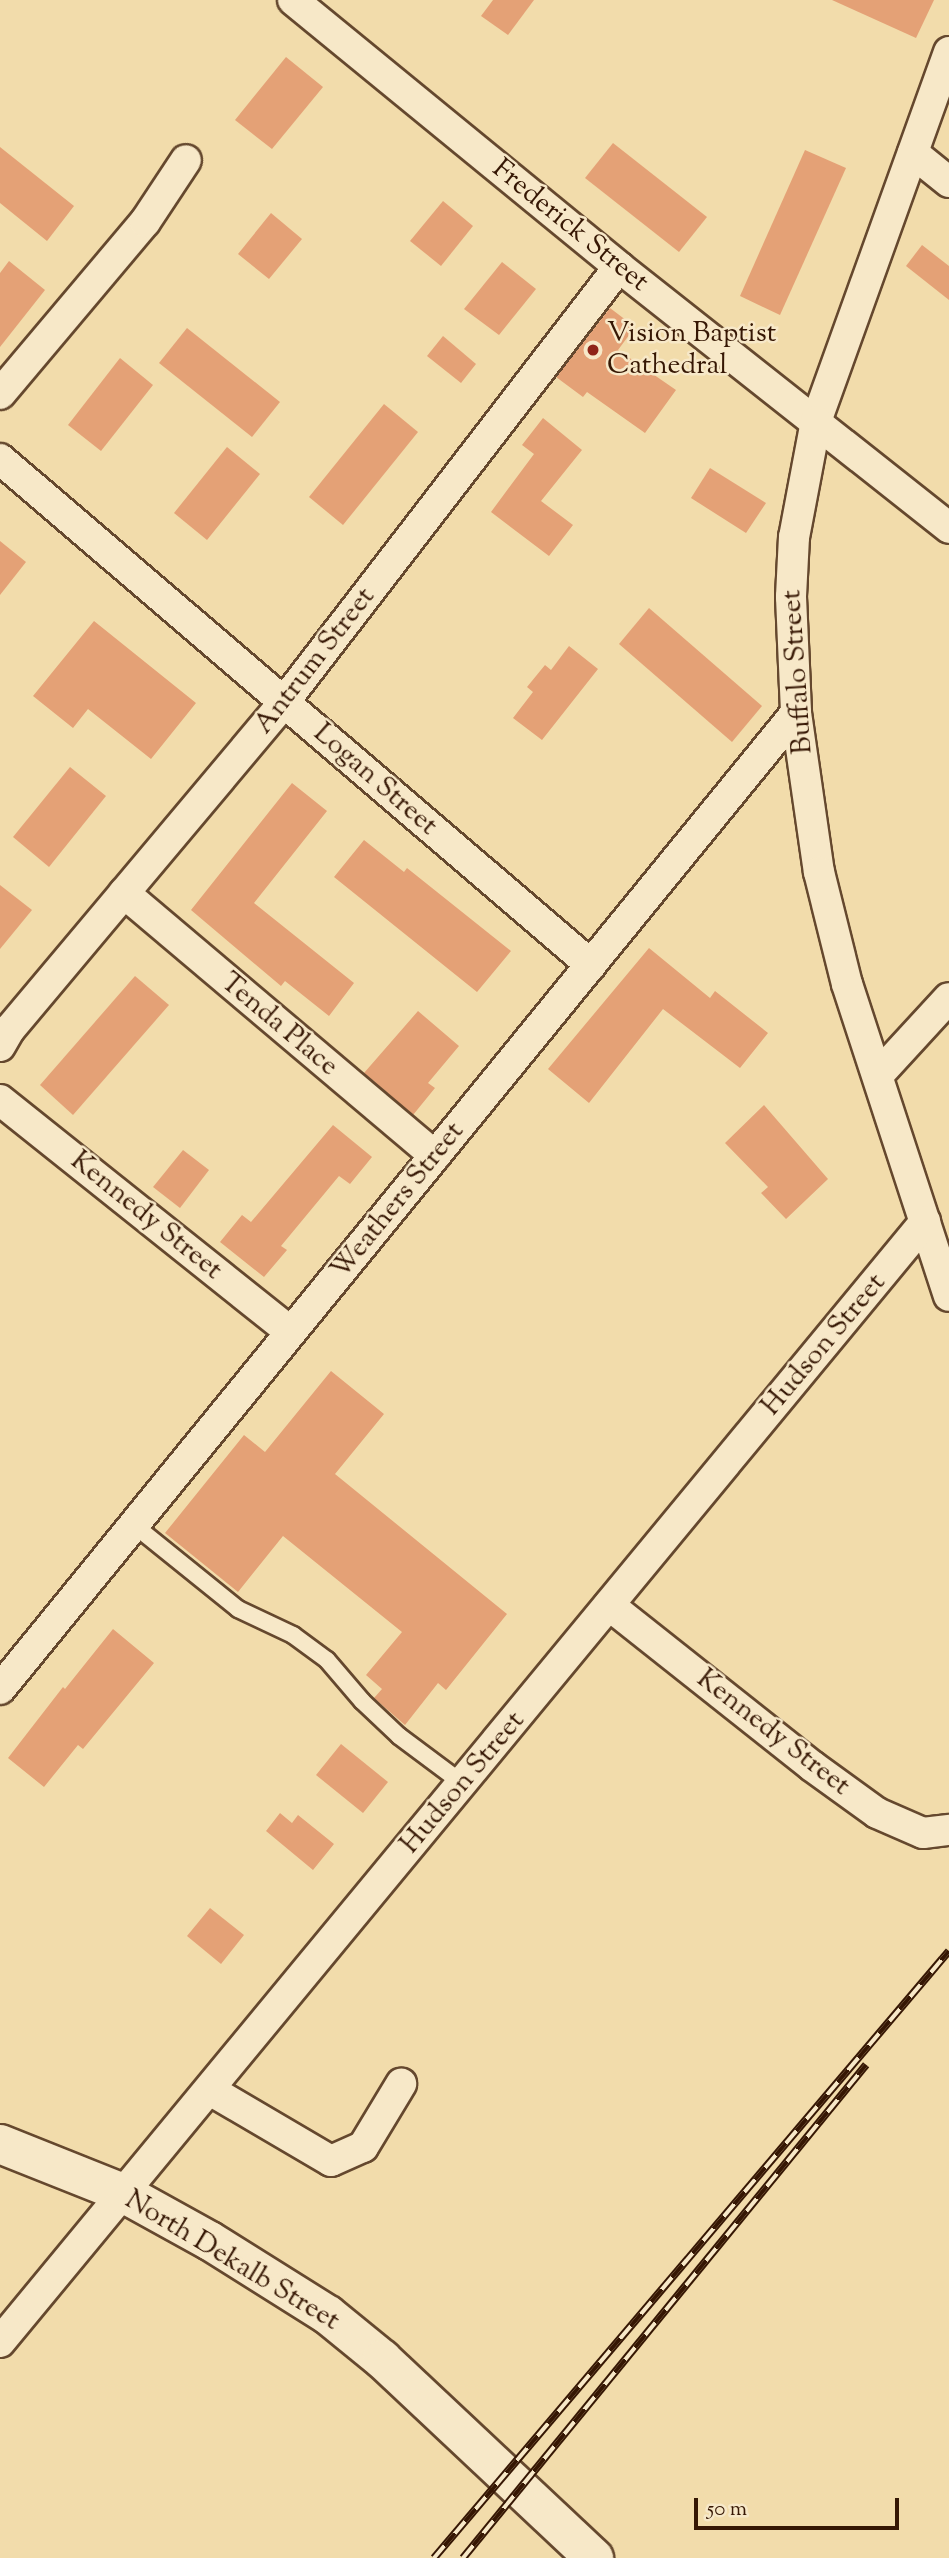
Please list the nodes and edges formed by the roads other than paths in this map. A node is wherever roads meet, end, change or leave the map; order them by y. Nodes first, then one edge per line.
1 (293, 0) edge
2 (949, 52) edge
3 (913, 153) junction
4 (186, 160) dead end
5 (949, 182) edge
6 (619, 267) junction
7 (0, 394) edge
8 (816, 421) junction
9 (0, 459) edge
10 (949, 528) edge
11 (284, 702) junction
12 (796, 713) junction
13 (124, 893) junction
14 (591, 965) junction
15 (949, 998) edge
16 (0, 1046) edge
17 (879, 1074) junction
18 (0, 1100) edge
19 (435, 1156) junction
20 (925, 1222) junction
21 (949, 1296) edge
22 (291, 1332) junction
23 (134, 1525) junction
24 (609, 1605) junction
25 (0, 1689) edge
26 (462, 1783) junction
27 (949, 1830) edge
28 (401, 2084) dead end
29 (210, 2090) junction
30 (0, 2144) edge
31 (123, 2193) junction
32 (0, 2342) edge
33 (594, 2558) edge

1 - 6 street, Frederick Street
2 - 3 street, Buffalo Street
3 - 5 street
3 - 8 street, Buffalo Street
4 - 7 street
6 - 8 street, Frederick Street
6 - 11 street, Antrum Street
8 - 10 street, Frederick Street
8 - 12 street, Buffalo Street
9 - 11 street, Logan Street
11 - 13 street, Antrum Street
11 - 14 street, Logan Street
12 - 14 street, Weathers Street
12 - 17 street, Buffalo Street
13 - 16 street, Antrum Street
13 - 19 street, Tenda Place
14 - 19 street, Weathers Street
15 - 17 street
17 - 20 street, Buffalo Street
18 - 22 street, Kennedy Street
19 - 22 street, Weathers Street
20 - 21 street, Buffalo Street
20 - 24 street, Hudson Street
22 - 23 street, Weathers Street
23 - 25 street, Weathers Street
23 - 26 lane
24 - 26 street, Hudson Street
24 - 27 street, Kennedy Street
26 - 29 street, Hudson Street
28 - 29 street
29 - 31 street, Hudson Street
30 - 31 main road, North Dekalb Street
31 - 32 street, Hudson Street
31 - 33 main road, North Dekalb Street

